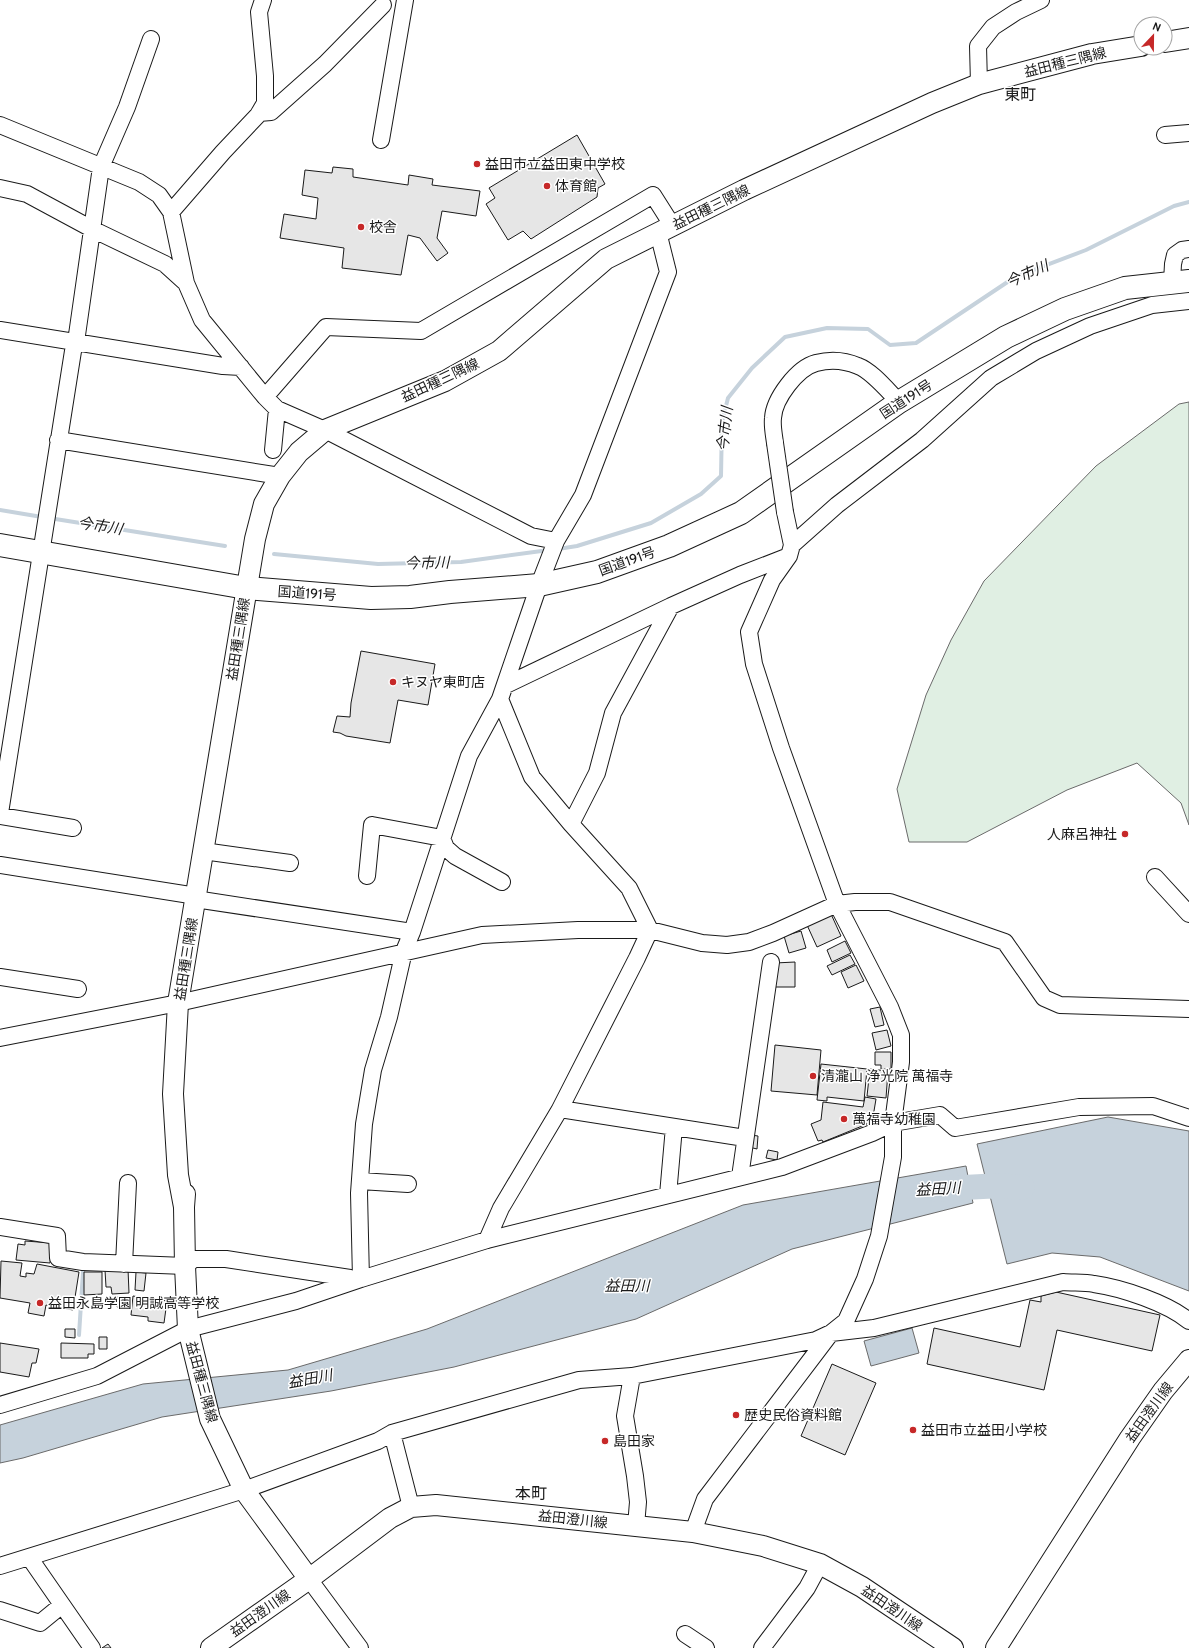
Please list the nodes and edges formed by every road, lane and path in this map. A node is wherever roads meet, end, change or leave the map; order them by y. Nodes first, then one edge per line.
1 (263, 0) edge
2 (405, 0) edge
3 (1041, 0) edge
4 (383, 5) dead end
5 (1014, 6) edge
6 (1189, 38) edge
7 (151, 39) dead end
8 (1173, 41) edge
9 (1133, 47) edge
10 (979, 84) junction
11 (260, 113) junction
12 (0, 125) edge
13 (1189, 133) edge
14 (1165, 135) dead end
15 (381, 140) dead end
16 (101, 167) junction
17 (0, 188) edge
18 (171, 212) junction
19 (92, 228) junction
20 (665, 229) junction
21 (1189, 249) edge
22 (1180, 281) edge
23 (186, 283) junction
24 (1189, 302) edge
25 (0, 330) edge
26 (76, 342) junction
27 (241, 367) junction
28 (265, 397) junction
29 (899, 402) junction
30 (277, 409) junction
31 (324, 430) junction
32 (58, 440) junction
33 (273, 450) dead end
34 (280, 476) junction
35 (556, 541) junction
36 (0, 545) edge
37 (791, 550) junction
38 (41, 552) junction
39 (539, 585) junction
40 (246, 588) junction
41 (670, 606) junction
42 (503, 692) junction
43 (0, 813) edge
44 (0, 816) edge
45 (571, 824) junction
46 (73, 828) dead end
47 (442, 838) junction
48 (203, 851) junction
49 (290, 864) dead end
50 (0, 865) edge
51 (367, 876) dead end
52 (1154, 877) dead end
53 (502, 882) dead end
54 (195, 899) junction
55 (836, 904) junction
56 (1189, 914) edge
57 (650, 930) junction
58 (412, 932) junction
59 (404, 951) junction
60 (771, 962) dead end
61 (0, 977) edge
62 (78, 989) dead end
63 (178, 1003) junction
64 (1189, 1008) edge
65 (0, 1038) edge
66 (560, 1109) junction
67 (1189, 1118) edge
68 (893, 1123) junction
69 (674, 1127) junction
70 (746, 1138) junction
71 (740, 1176) junction
72 (360, 1182) junction
73 (128, 1183) dead end
74 (408, 1184) dead end
75 (668, 1195) junction
76 (0, 1227) edge
77 (487, 1240) junction
78 (124, 1264) junction
79 (185, 1266) junction
80 (359, 1280) junction
81 (1189, 1321) edge
82 (188, 1329) junction
83 (831, 1333) junction
84 (1189, 1360) edge
85 (632, 1376) junction
86 (0, 1405) edge
87 (392, 1433) junction
88 (242, 1486) junction
89 (411, 1507) junction
90 (636, 1526) junction
91 (693, 1532) junction
92 (30, 1557) junction
93 (820, 1564) junction
94 (0, 1566) edge
95 (308, 1579) junction
96 (62, 1605) junction
97 (0, 1610) edge
98 (685, 1634) dead end
99 (92, 1648) edge
100 (211, 1648) edge
101 (360, 1648) edge
102 (706, 1648) edge
103 (762, 1648) edge
104 (953, 1648) edge
105 (996, 1648) edge

1 - 11 street
2 - 15 street
3 - 5 street
4 - 11 street
5 - 10 street
6 - 8 main road
7 - 16 street
9 - 10 main road, 益田種三隅線
10 - 20 main road, 益田種三隅線
11 - 18 street
12 - 16 street
13 - 14 street
16 - 18 street
16 - 19 street
17 - 19 street
18 - 23 street
19 - 23 street
19 - 26 street
20 - 28 street
20 - 31 main road, 益田種三隅線
20 - 35 street
21 - 22 street
22 - 29 highway, 国道191号
23 - 27 street
24 - 37 street
25 - 26 street
26 - 27 street
26 - 32 street
27 - 28 street
28 - 30 street
29 - 37 street, bridge
29 - 39 highway, 国道191号
30 - 31 street
30 - 33 street
31 - 34 main road, 益田種三隅線
31 - 35 street
32 - 34 street
32 - 38 street
34 - 40 main road, 益田種三隅線
35 - 39 street
36 - 38 highway, 国道191号
37 - 41 street
37 - 55 street
38 - 40 highway, 国道191号
38 - 43 street
39 - 40 highway, 国道191号
39 - 42 street
40 - 48 main road, 益田種三隅線
41 - 42 street
41 - 45 street
42 - 45 street
42 - 47 street
44 - 46 street
45 - 57 street
47 - 51 street
47 - 53 street
47 - 58 street
48 - 49 street
48 - 54 main road, 益田種三隅線
50 - 54 street
52 - 56 street
54 - 58 street
54 - 63 main road, 益田種三隅線
55 - 57 street
55 - 64 street
55 - 68 street
57 - 59 street
57 - 66 street
58 - 59 street
59 - 63 street
59 - 72 street
60 - 70 street
61 - 62 street
63 - 65 street
63 - 79 main road, 益田種三隅線
66 - 69 street
66 - 77 street
67 - 68 street
68 - 71 street
68 - 83 street
69 - 70 street
69 - 75 street
70 - 71 street
71 - 75 street
72 - 74 street
72 - 80 street
73 - 78 street
75 - 77 street
76 - 78 street
77 - 80 street
78 - 79 street
79 - 80 street
79 - 82 main road, 益田種三隅線
80 - 82 street
81 - 83 street
82 - 86 street
82 - 88 main road, 益田種三隅線
83 - 85 street
83 - 91 street
84 - 105 main road, 益田澄川線
85 - 87 street
85 - 90 street
87 - 88 street
87 - 89 street
88 - 92 street
88 - 95 main road, 益田種三隅線
89 - 90 main road, 益田澄川線
89 - 95 main road, 益田澄川線
90 - 91 main road, 益田澄川線
91 - 93 main road, 益田澄川線
92 - 94 street
92 - 96 street
93 - 103 street
93 - 104 main road, 益田澄川線
95 - 100 main road, 益田澄川線
95 - 101 street
96 - 97 street
96 - 99 street
98 - 102 street

